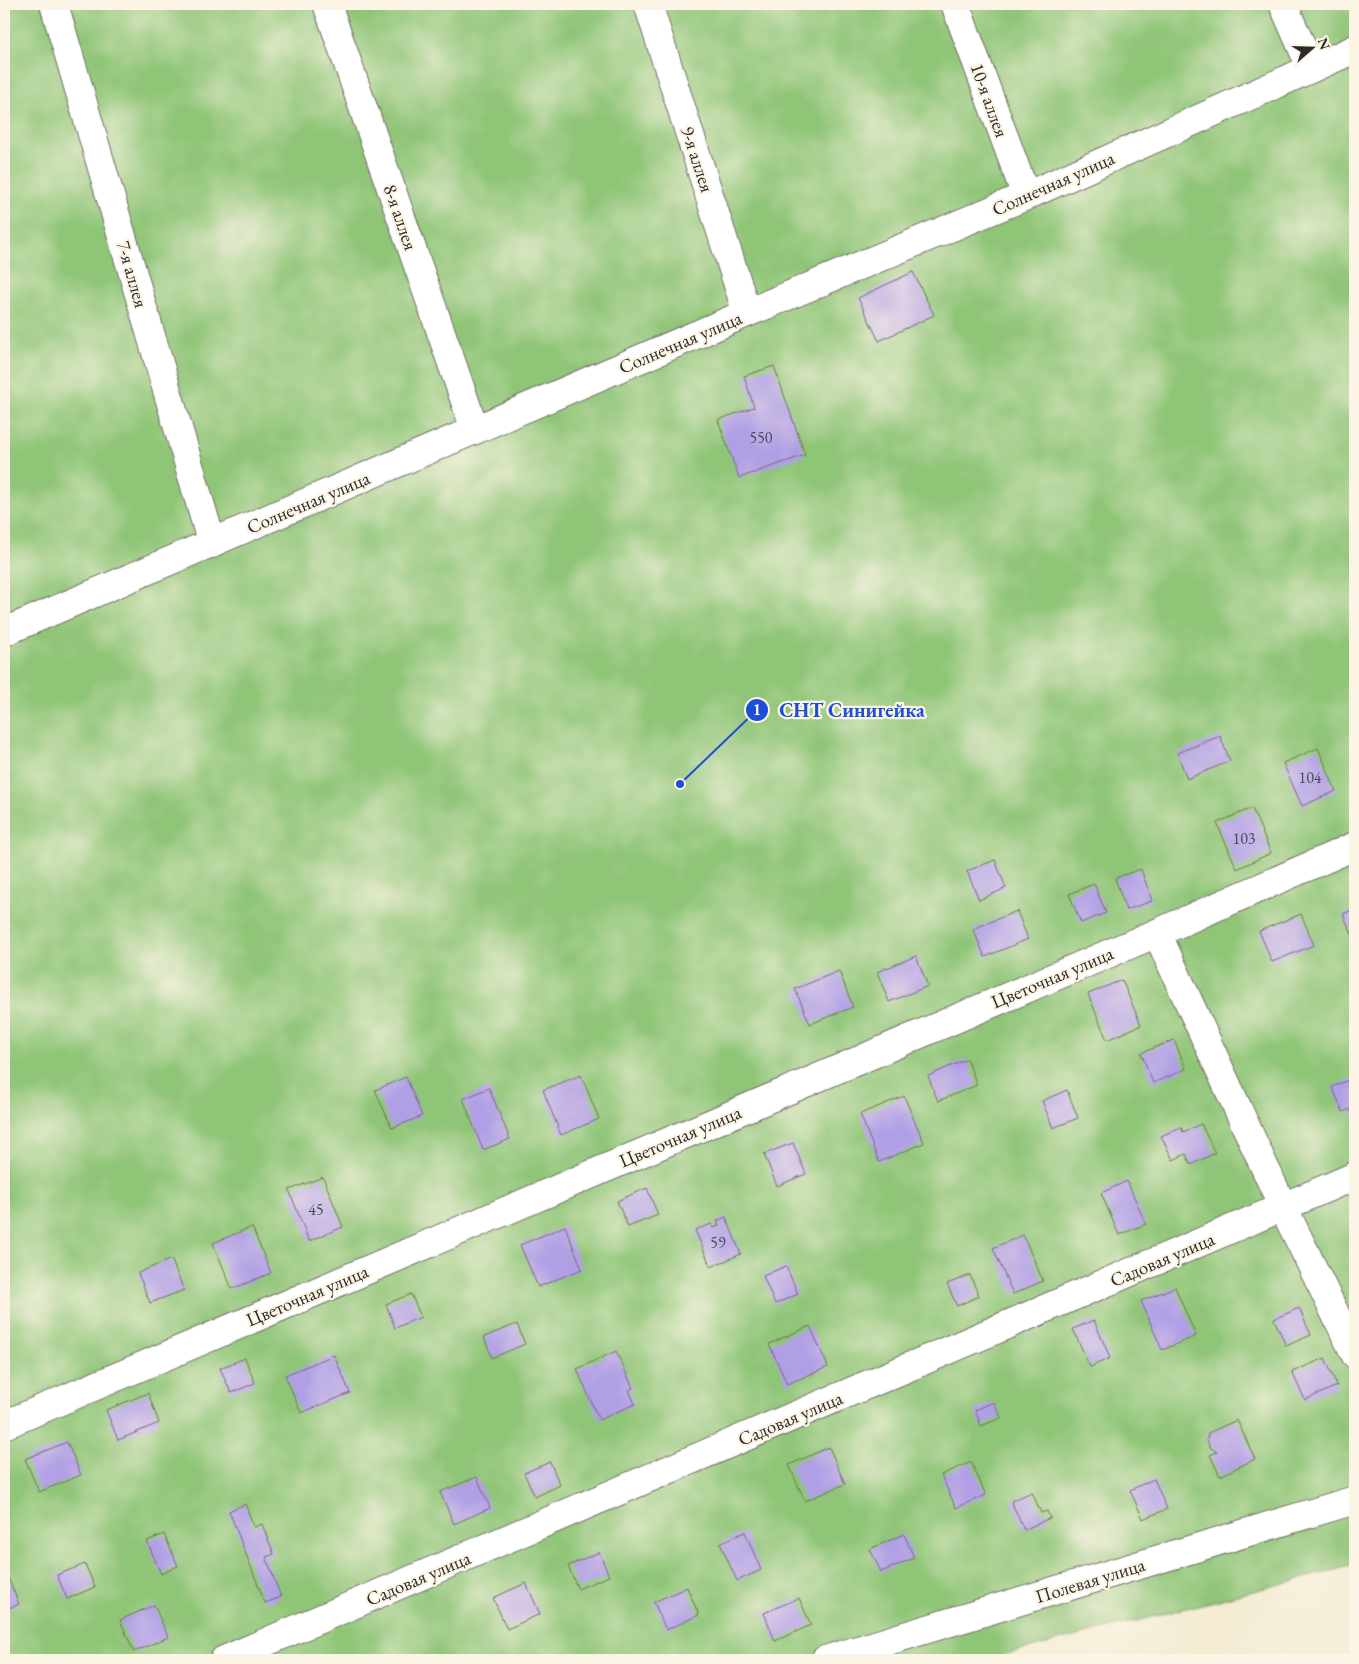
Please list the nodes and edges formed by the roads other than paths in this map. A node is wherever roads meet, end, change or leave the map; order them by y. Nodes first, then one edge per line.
1 (54, 4) edge
2 (327, 4) edge
3 (648, 4) edge
4 (955, 4) edge
5 (1283, 4) edge
6 (1355, 49) edge
7 (1311, 68) junction
8 (1026, 196) junction
9 (747, 313) junction
10 (475, 430) junction
11 (212, 544) junction
12 (4, 632) edge
13 (1355, 846) edge
14 (1157, 933) junction
15 (1355, 1176) edge
16 (1283, 1207) junction
17 (1355, 1354) edge
18 (4, 1425) edge
19 (1355, 1500) edge
20 (224, 1660) edge
21 (826, 1660) edge

1 - 11 street, 7-я аллея
2 - 10 street, 8-я аллея
3 - 9 street, 9-я аллея
4 - 8 street, 10-я аллея
5 - 7 street
6 - 7 street, Солнечная улица
7 - 8 street, Солнечная улица
8 - 9 street, Солнечная улица
9 - 10 street, Солнечная улица
10 - 11 street, Солнечная улица
11 - 12 street, Солнечная улица
13 - 14 street, Цветочная улица
14 - 16 street
14 - 18 street, Цветочная улица
15 - 16 street, Садовая улица
16 - 17 street
16 - 20 street, Садовая улица
19 - 21 street, Полевая улица

